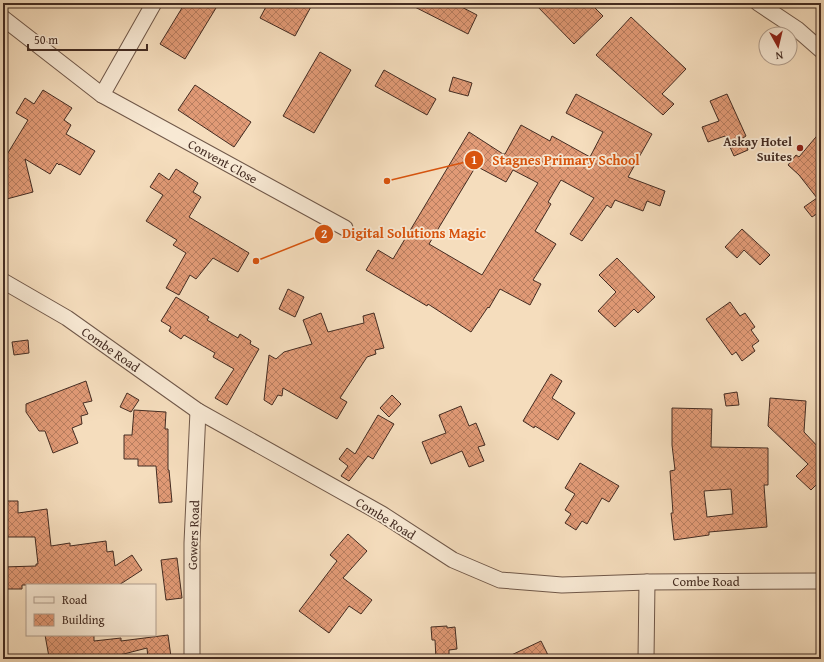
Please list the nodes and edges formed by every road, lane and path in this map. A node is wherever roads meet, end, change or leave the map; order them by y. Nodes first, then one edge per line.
1 (154, 3) edge
2 (758, 3) edge
3 (3, 18) edge
4 (821, 50) edge
5 (102, 95) junction
6 (345, 228) dead end
7 (3, 281) edge
8 (198, 411) junction
9 (821, 581) edge
10 (647, 582) junction
11 (192, 659) edge
12 (646, 659) edge

1 - 5 street
2 - 4 street
3 - 5 street, Convent Close
5 - 6 street, Convent Close
7 - 8 street, Combe Road
8 - 10 street, Combe Road
8 - 11 street, Gowers Road
9 - 10 street, Combe Road
10 - 12 street

